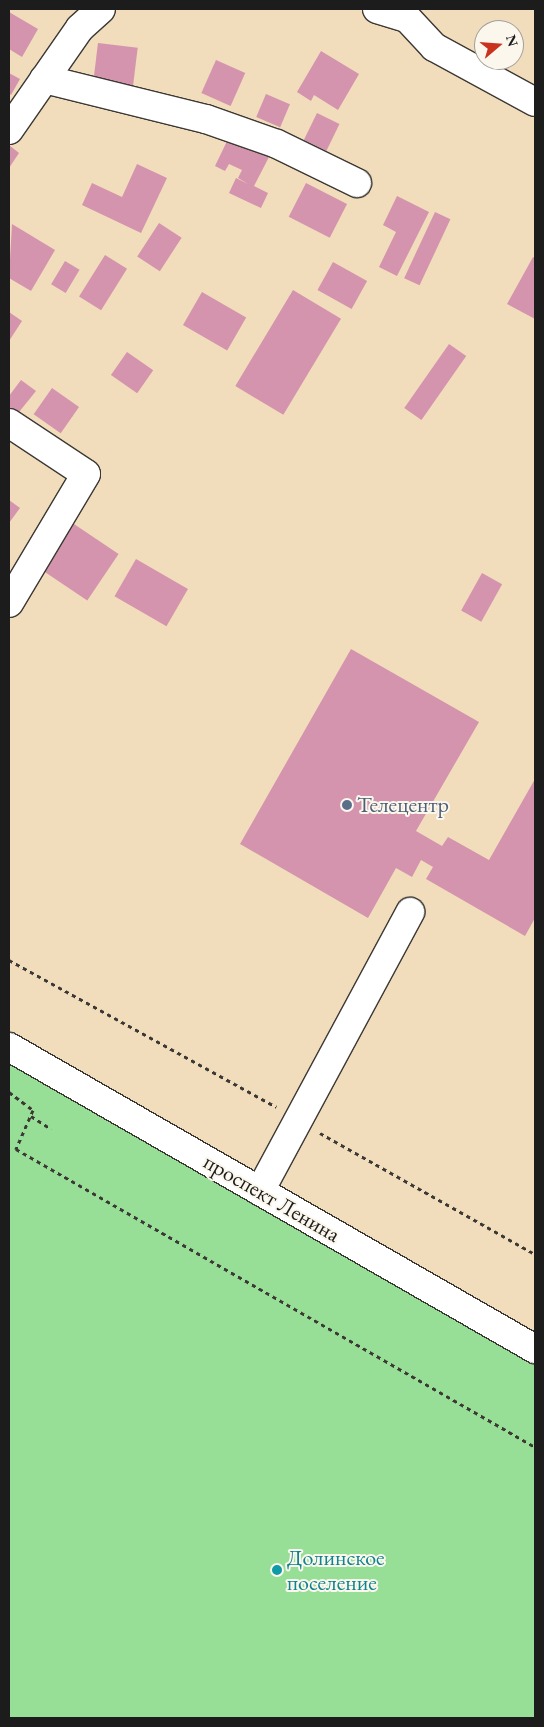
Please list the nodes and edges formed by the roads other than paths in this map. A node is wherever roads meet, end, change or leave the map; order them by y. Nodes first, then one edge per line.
1 (100, 9) edge
2 (378, 9) edge
3 (44, 79) junction
4 (535, 102) edge
5 (9, 130) edge
6 (357, 182) dead end
7 (9, 423) edge
8 (9, 603) edge
9 (410, 912) dead end
10 (9, 1047) edge
11 (260, 1191) junction
12 (535, 1349) edge

1 - 3 street
2 - 4 street
3 - 5 street
3 - 6 street
7 - 8 street
9 - 11 street
10 - 11 street, проспект Ленина
11 - 12 street, проспект Ленина

